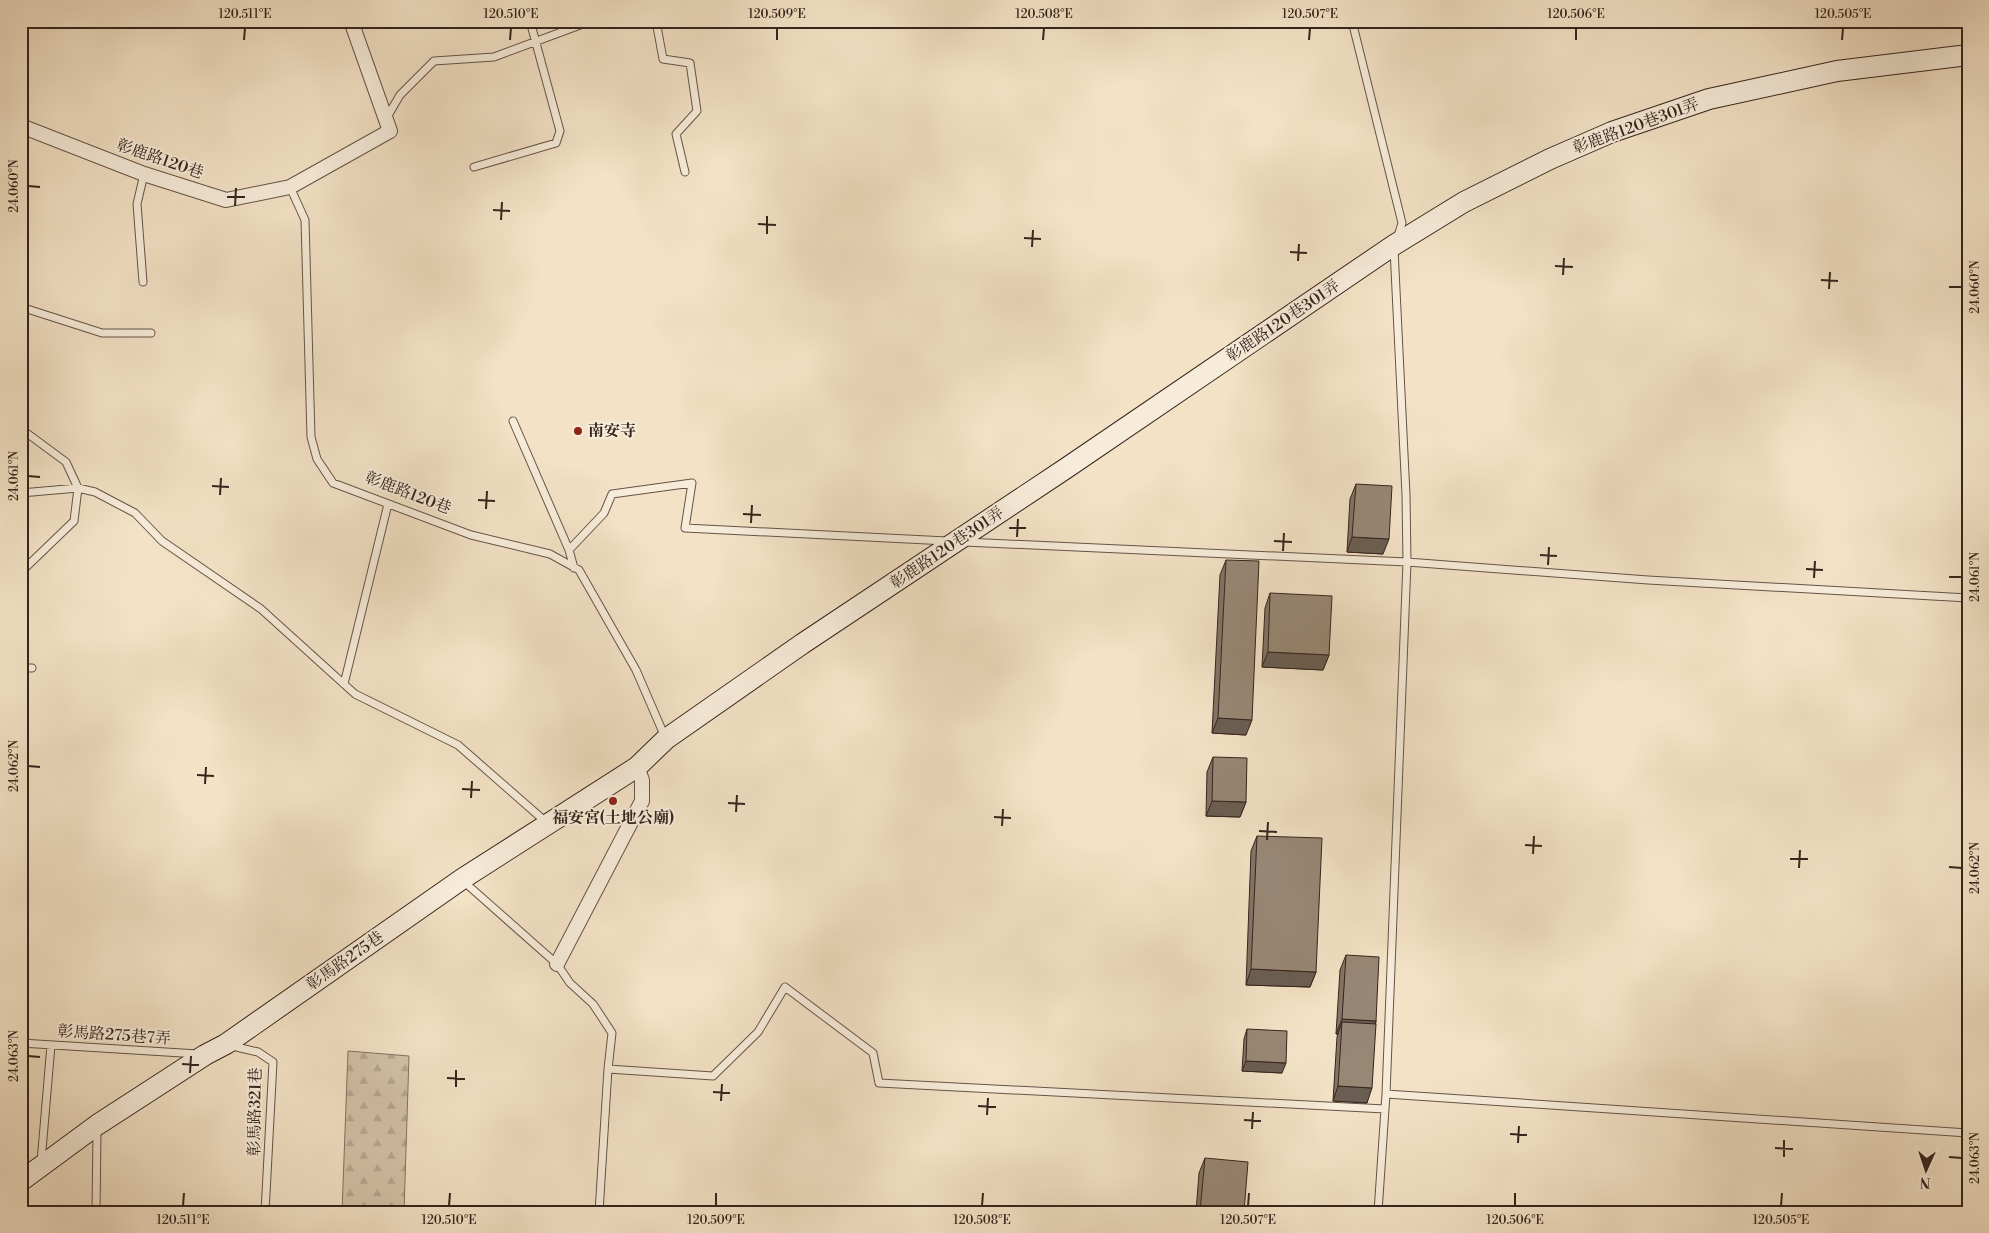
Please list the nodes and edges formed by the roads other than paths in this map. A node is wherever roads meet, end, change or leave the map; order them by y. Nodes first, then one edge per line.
1 (265, 21) edge
2 (350, 21) edge
3 (530, 21) edge
4 (591, 21) edge
5 (656, 21) edge
6 (1352, 21) edge
7 (193, 24) dead end
8 (536, 43) junction
9 (1968, 55) edge
10 (21, 126) edge
11 (388, 126) junction
12 (474, 167) dead end
13 (685, 172) dead end
14 (144, 174) junction
15 (290, 187) junction
16 (1394, 246) junction
17 (144, 282) dead end
18 (21, 307) edge
19 (151, 334) dead end
20 (21, 411) edge
21 (513, 421) dead end
22 (78, 488) junction
23 (21, 493) edge
24 (388, 504) junction
25 (957, 542) junction
26 (569, 550) junction
27 (1407, 562) junction
28 (574, 568) junction
29 (21, 572) edge
30 (1968, 598) edge
31 (21, 668) edge
32 (32, 668) dead end
33 (344, 684) junction
34 (666, 739) junction
35 (637, 767) junction
36 (549, 824) junction
37 (462, 879) junction
38 (557, 964) junction
39 (21, 1043) edge
40 (226, 1044) junction
41 (50, 1045) junction
42 (205, 1055) junction
43 (608, 1069) junction
44 (1386, 1094) junction
45 (1386, 1109) junction
46 (97, 1125) junction
47 (1968, 1133) edge
48 (41, 1167) junction
49 (21, 1181) edge
50 (96, 1212) edge
51 (265, 1212) edge
52 (599, 1212) edge
53 (1378, 1212) edge

1 - 7 lane
2 - 11 street
3 - 8 lane
4 - 8 lane
5 - 13 lane
6 - 16 lane
8 - 11 lane
8 - 12 lane
9 - 16 street, 彰鹿路120巷301弄
10 - 14 street, 彰鹿路120巷
11 - 15 street, 彰鹿路120巷
14 - 15 street, 彰鹿路120巷
14 - 17 lane
15 - 24 lane, 彰鹿路120巷
16 - 25 street, 彰鹿路120巷301弄
16 - 27 lane
18 - 19 lane
20 - 22 lane
21 - 26 lane
22 - 23 lane
22 - 29 lane
22 - 33 lane
24 - 28 lane, 彰鹿路120巷
24 - 33 lane
25 - 26 lane
25 - 27 lane
25 - 34 street, 彰鹿路120巷301弄
26 - 28 lane
27 - 30 lane
27 - 44 lane
28 - 34 lane, 彰鹿路120巷
31 - 32 lane
33 - 36 lane
34 - 35 street, 彰馬路275巷
35 - 36 street, 彰馬路275巷
35 - 38 street
36 - 37 street, 彰馬路275巷
37 - 38 lane
37 - 40 street, 彰馬路275巷
38 - 43 lane
39 - 41 lane, 彰馬路275巷7弄
40 - 42 street, 彰馬路275巷
40 - 51 lane, 彰馬路321巷
41 - 42 lane, 彰馬路275巷7弄
41 - 48 lane
42 - 46 street, 彰馬路275巷
43 - 45 lane
43 - 52 lane
44 - 45 lane
44 - 47 lane
45 - 53 lane
46 - 48 street, 彰馬路275巷
46 - 50 lane
48 - 49 street, 彰馬路275巷

